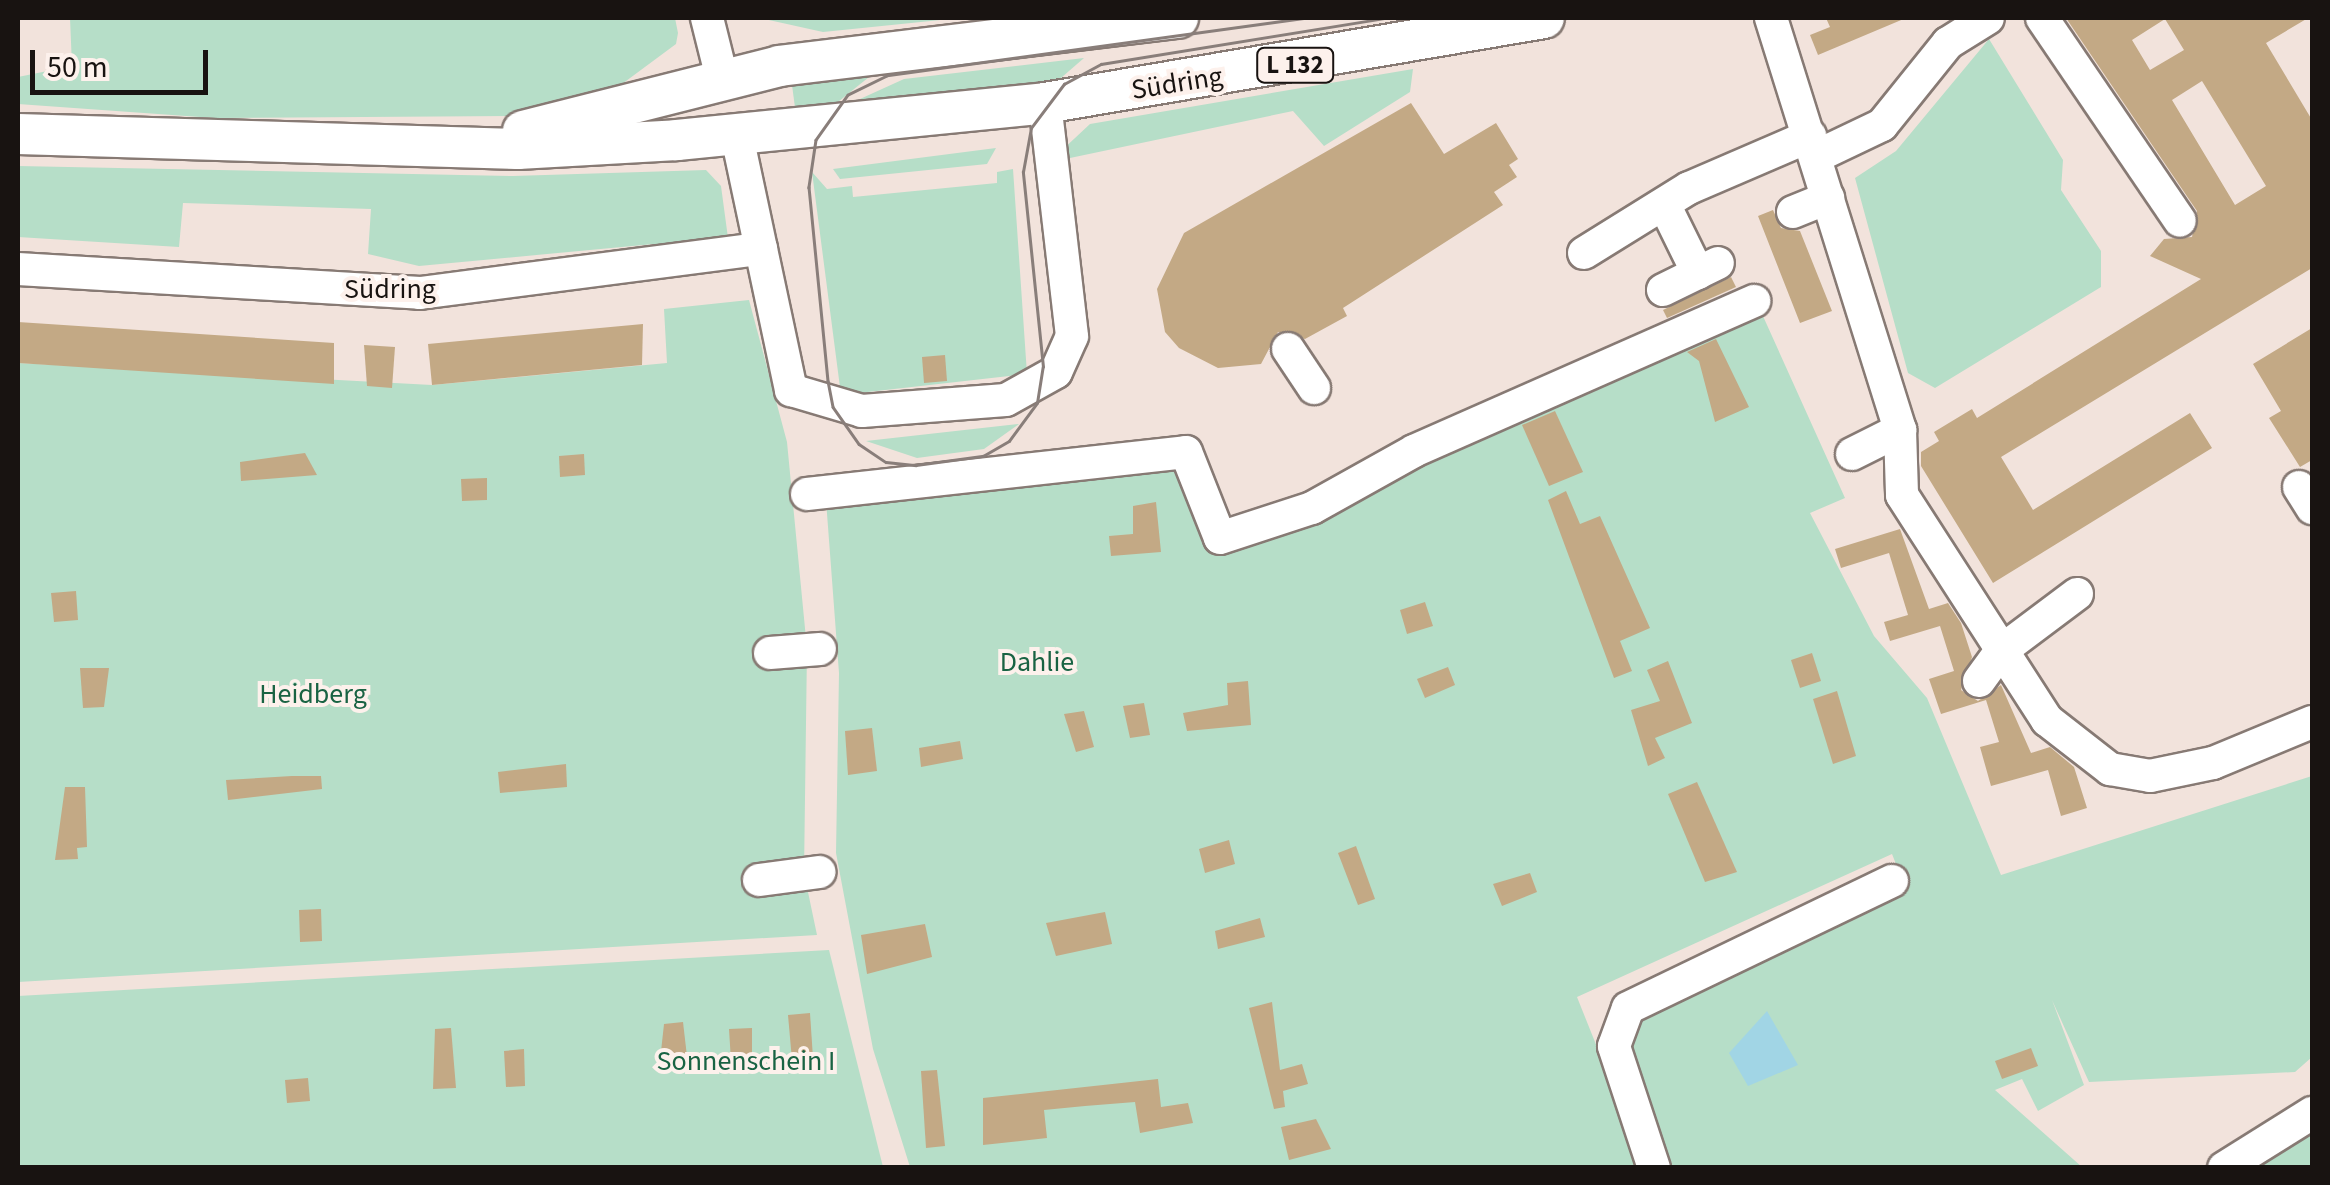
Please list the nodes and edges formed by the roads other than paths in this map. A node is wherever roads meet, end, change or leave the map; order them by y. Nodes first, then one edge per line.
1 (708, 18) edge
2 (1178, 18) edge
3 (1544, 18) edge
4 (1771, 18) edge
5 (1988, 18) edge
6 (2042, 18) edge
7 (1034, 28) edge
8 (722, 78) junction
9 (1045, 103) junction
10 (18, 134) edge
11 (737, 136) junction
12 (461, 146) junction
13 (1814, 146) junction
14 (1828, 198) junction
15 (1664, 204) junction
16 (1793, 212) dead end
17 (2180, 220) dead end
18 (761, 249) junction
19 (1584, 254) dead end
20 (18, 269) edge
21 (1663, 290) dead end
22 (1754, 302) dead end
23 (1288, 348) dead end
24 (1314, 388) dead end
25 (1900, 430) junction
26 (1852, 454) dead end
27 (807, 494) dead end
28 (2076, 594) dead end
29 (820, 648) dead end
30 (2001, 652) junction
31 (770, 654) dead end
32 (1979, 681) dead end
33 (2312, 722) edge
34 (819, 872) dead end
35 (759, 880) dead end
36 (1892, 881) dead end
37 (2312, 1114) edge
38 (1654, 1168) edge
39 (2224, 1168) edge

1 - 8 street
2 - 7 main road, Südring / L 132
3 - 9 main road, Südring / L 132
4 - 13 street
5 - 13 street
6 - 17 street
7 - 8 main road, Südring / L 132
8 - 11 main road
8 - 12 main road, Südring / L 132
9 - 11 main road, Südring / L 132
9 - 18 street
10 - 12 main road, Südring / L 132
11 - 12 main road, Südring / L 132
11 - 18 street
13 - 14 street
13 - 15 street
14 - 16 street
14 - 25 street
15 - 19 street
15 - 21 street
18 - 20 street, Südring
22 - 27 street
23 - 24 street
25 - 26 street
25 - 30 street
28 - 30 street
29 - 31 street
30 - 32 street
30 - 33 street
34 - 35 street
36 - 38 street
37 - 39 street

